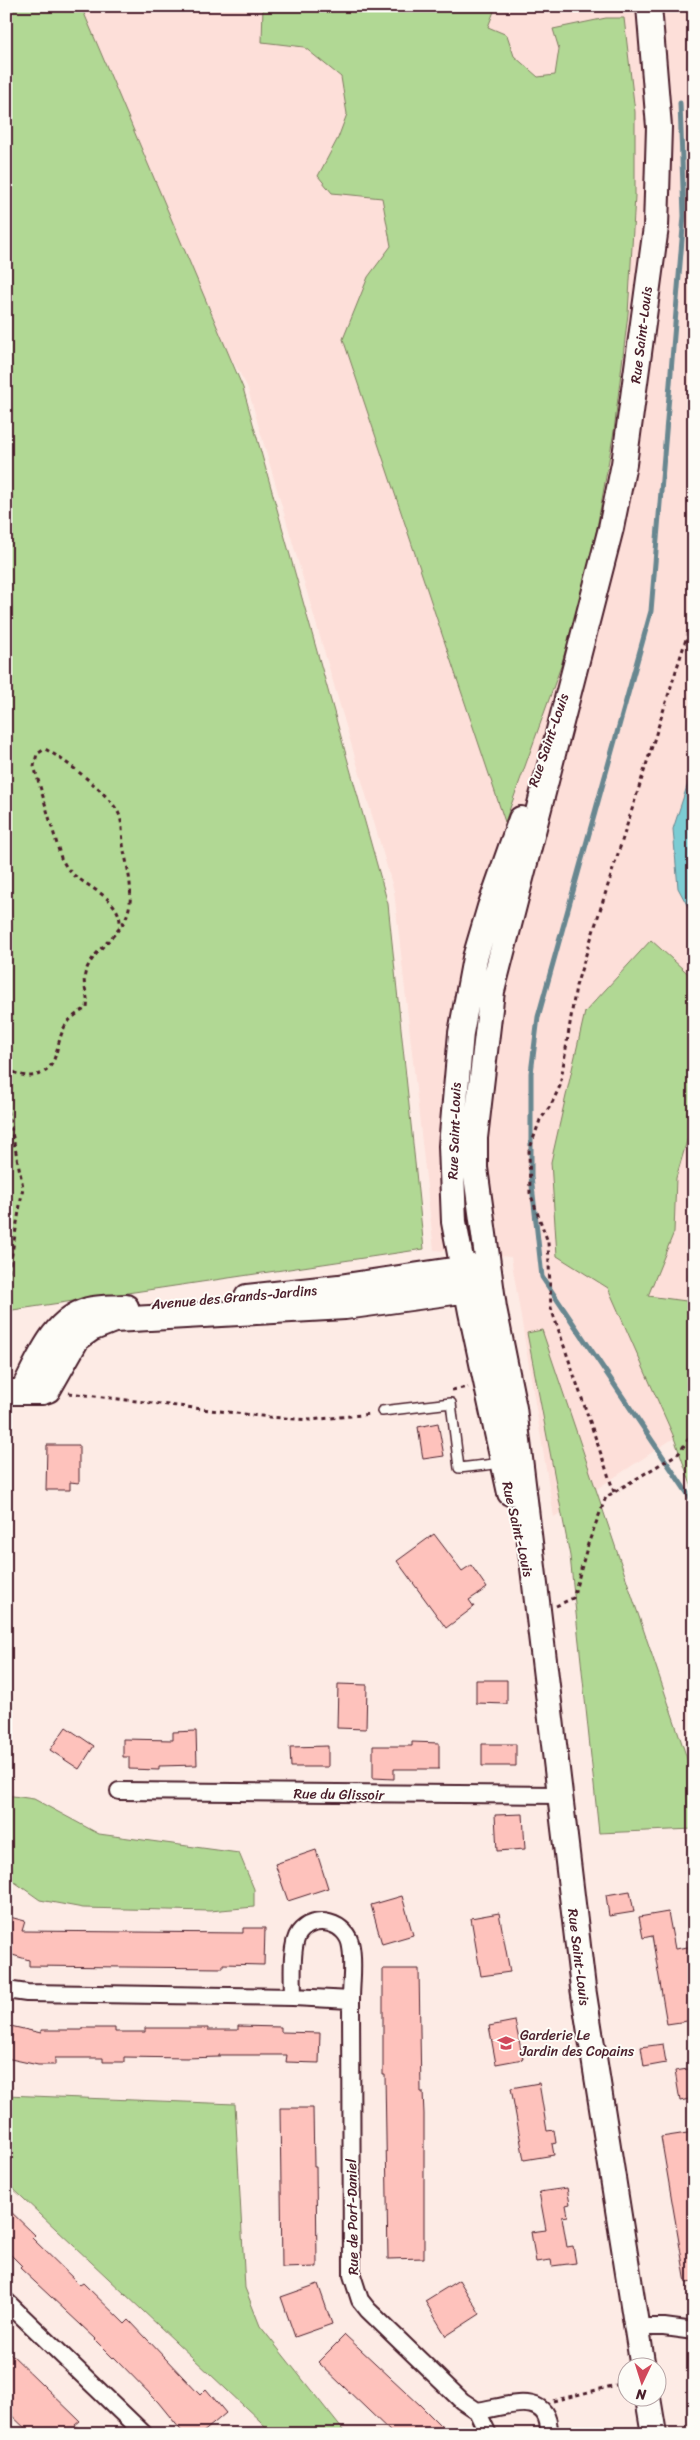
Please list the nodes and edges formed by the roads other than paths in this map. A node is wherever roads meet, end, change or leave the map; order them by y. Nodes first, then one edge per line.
1 (649, 6) edge
2 (577, 657) junction
3 (490, 1276) junction
4 (465, 1279) junction
5 (14, 1392) edge
6 (382, 1411) road end
7 (503, 1462) junction
8 (537, 1615) junction
9 (119, 1791) dead end
10 (560, 1795) junction
11 (6, 1990) edge
12 (293, 1997) junction
13 (351, 2000) junction
14 (6, 2301) edge
15 (636, 2327) junction
16 (694, 2331) edge
17 (641, 2358) edge
18 (650, 2408) edge
19 (477, 2411) junction
20 (144, 2434) edge
21 (488, 2434) edge
22 (549, 2434) edge
23 (654, 2434) edge

1 - 2 main road, Rue Saint-Louis
2 - 3 main road, Rue Saint-Louis
2 - 4 main road, Rue Saint-Louis
3 - 4 main road, Avenue des Grands-Jardins
3 - 8 main road, Rue Saint-Louis
4 - 5 main road, Avenue des Grands-Jardins
4 - 7 main road, Rue Saint-Louis
6 - 7 lane
7 - 8 main road, Rue Saint-Louis
8 - 10 main road, Rue Saint-Louis
9 - 10 street, Rue du Glissoir
10 - 15 main road, Rue Saint-Louis
11 - 12 street
12 - 13 street
12 - 13 street, Rue de Port-Daniel
13 - 19 street, Rue de Port-Daniel
14 - 20 street
15 - 16 street
15 - 17 main road, Rue Saint-Louis
18 - 23 main road
19 - 21 street, Rue de Port-Daniel
19 - 22 street

